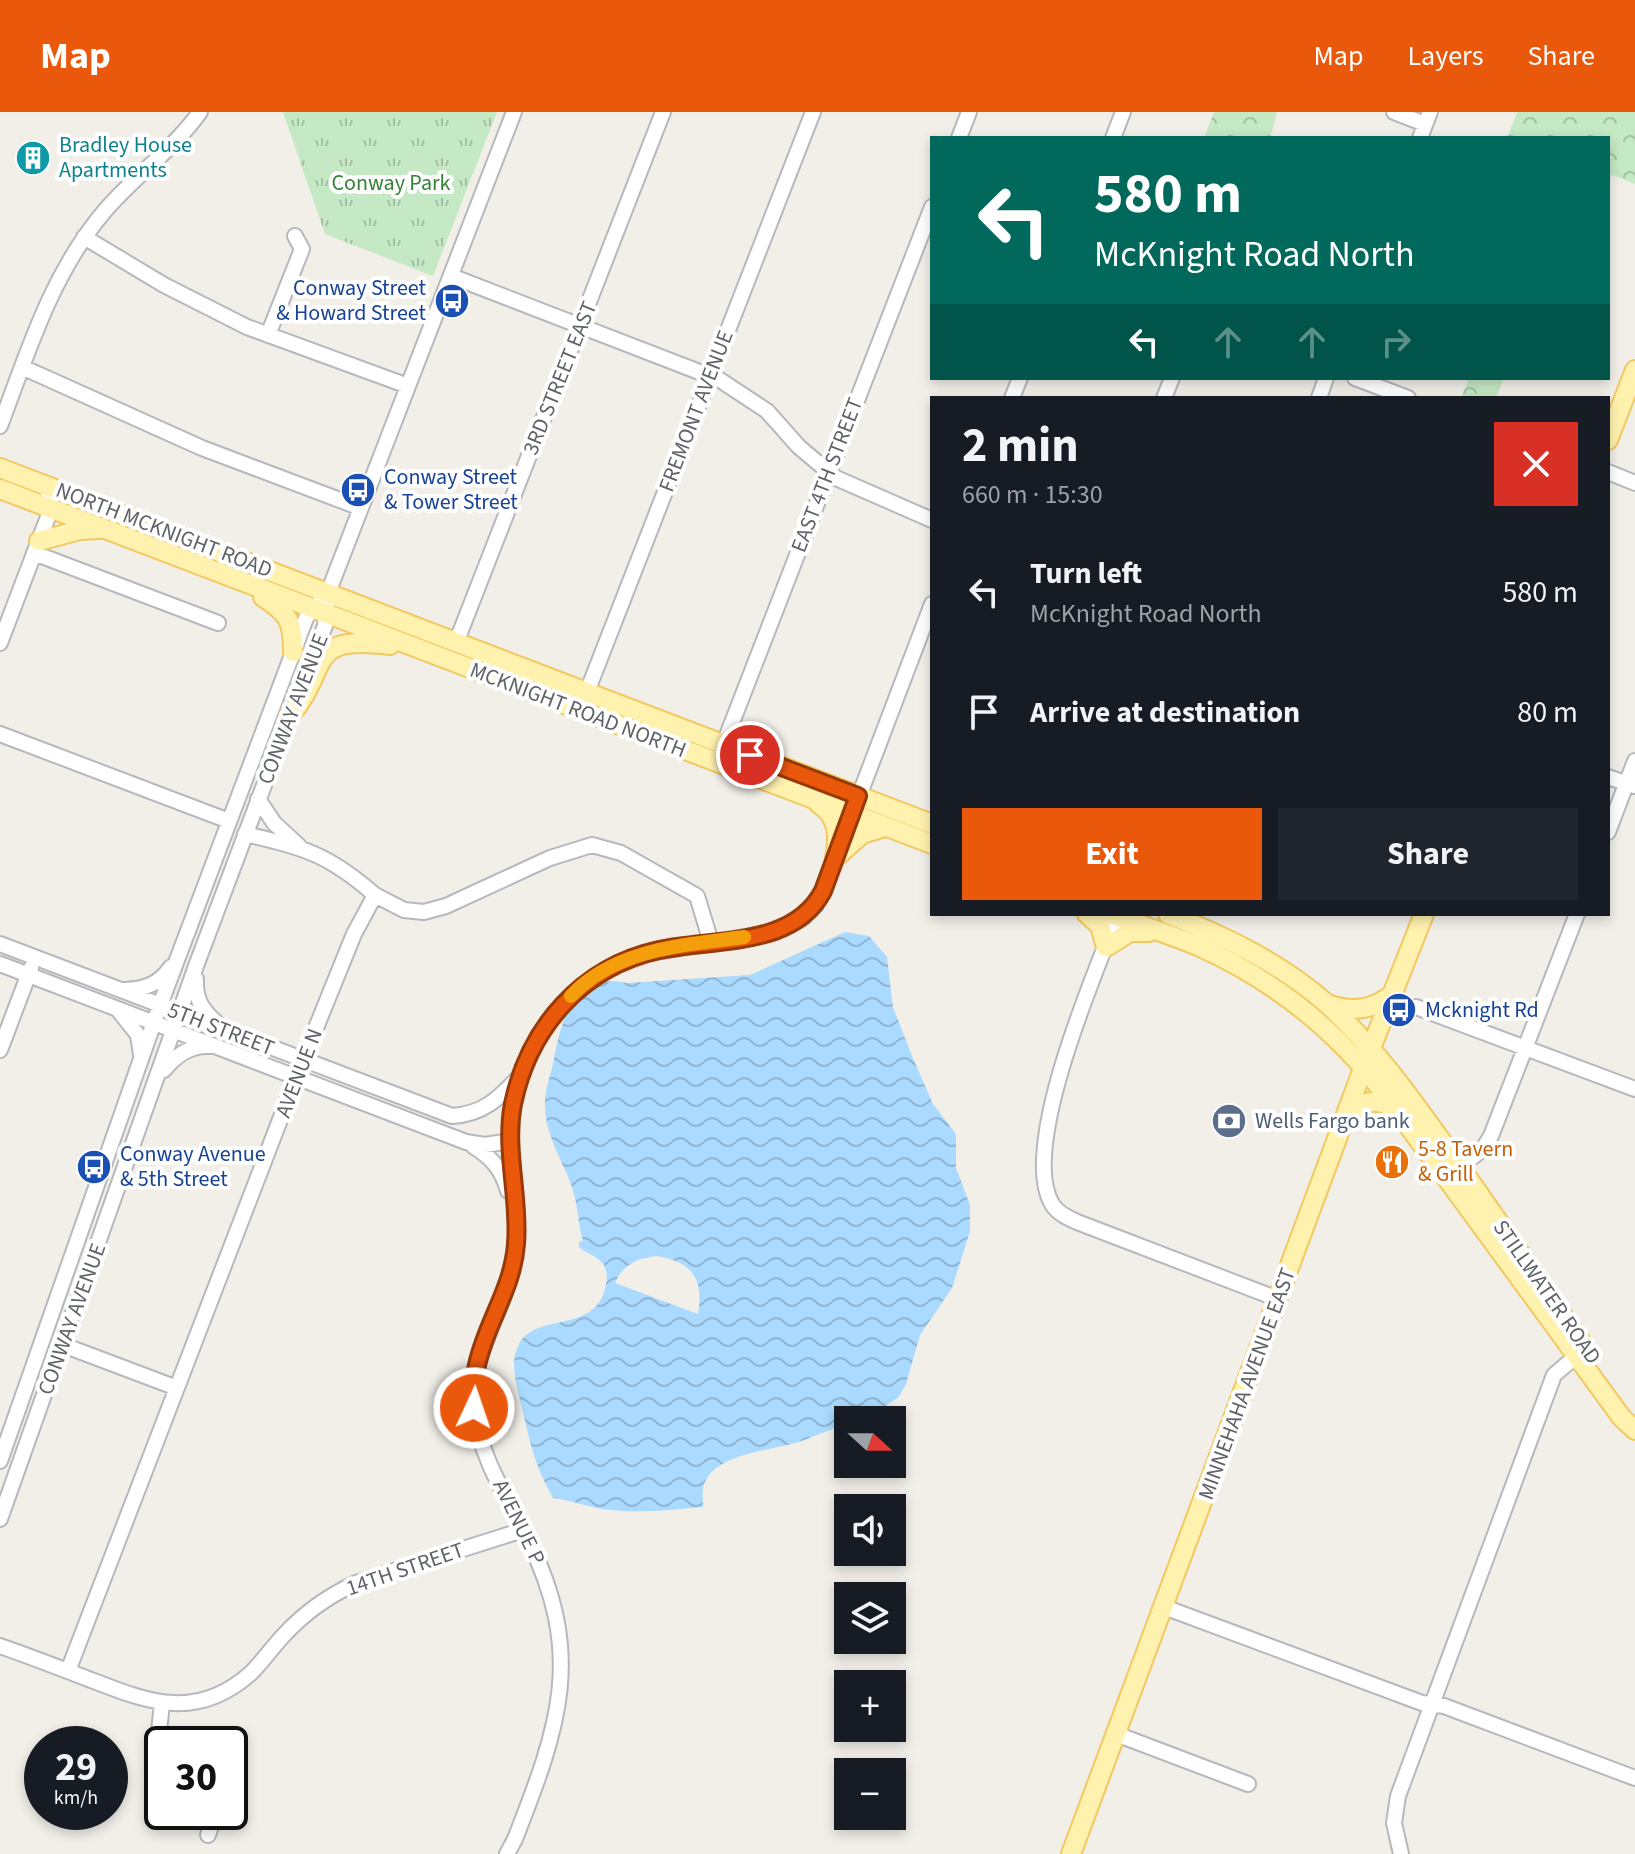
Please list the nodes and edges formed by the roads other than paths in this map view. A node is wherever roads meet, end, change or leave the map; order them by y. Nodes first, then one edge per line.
1 (200, 112) edge
2 (514, 112) edge
3 (663, 112) edge
4 (813, 112) edge
5 (969, 112) edge
6 (1123, 112) edge
7 (1394, 112) edge
8 (1425, 125) edge
9 (960, 136) edge
10 (1114, 136) edge
11 (930, 217) edge
12 (295, 236) dead end
13 (84, 237) junction
14 (451, 276) junction
15 (581, 325) junction
16 (268, 335) junction
17 (22, 367) junction
18 (1635, 370) edge
19 (710, 375) junction
20 (1360, 380) edge
21 (408, 386) junction
22 (1403, 396) edge
23 (0, 426) edge
24 (1610, 435) edge
25 (0, 468) edge
26 (828, 472) junction
27 (1610, 473) edge
28 (1635, 483) edge
29 (42, 484) junction
30 (0, 489) edge
31 (361, 508) junction
32 (51, 509) junction
33 (930, 519) edge
34 (102, 528) junction
35 (36, 547) junction
36 (222, 574) junction
37 (328, 593) junction
38 (930, 609) edge
39 (320, 611) junction
40 (218, 623) dead end
41 (0, 643) edge
42 (456, 643) junction
43 (415, 648) junction
44 (293, 652) junction
45 (584, 701) junction
46 (272, 708) junction
47 (289, 717) junction
48 (0, 734) edge
49 (720, 753) junction
50 (1635, 761) edge
51 (1610, 778) edge
52 (1631, 785) edge
53 (810, 798) junction
54 (258, 799) junction
55 (854, 805) junction
56 (229, 821) junction
57 (930, 824) edge
58 (248, 827) junction
59 (888, 827) junction
60 (1610, 828) edge
61 (930, 843) edge
62 (299, 846) junction
63 (835, 858) junction
64 (375, 895) junction
65 (1089, 916) edge
66 (1116, 916) edge
67 (1119, 916) edge
68 (1173, 916) edge
69 (1423, 916) edge
70 (1576, 916) edge
71 (1164, 933) junction
72 (711, 942) junction
73 (0, 944) edge
74 (1106, 947) junction
75 (180, 953) junction
76 (35, 957) junction
77 (0, 964) edge
78 (196, 966) junction
79 (29, 975) junction
80 (123, 991) junction
81 (1394, 993) junction
82 (1326, 1004) junction
83 (160, 1005) junction
84 (1416, 1007) dead end
85 (116, 1008) junction
86 (180, 1013) junction
87 (154, 1023) junction
88 (174, 1031) junction
89 (230, 1032) junction
90 (215, 1046) junction
91 (1526, 1048) junction
92 (0, 1050) edge
93 (1368, 1058) junction
94 (303, 1060) junction
95 (141, 1061) junction
96 (523, 1073) junction
97 (296, 1077) junction
98 (156, 1080) junction
99 (1635, 1089) edge
100 (1395, 1108) junction
101 (1342, 1127) junction
102 (511, 1141) junction
103 (466, 1142) junction
104 (1453, 1172) junction
105 (516, 1220) junction
106 (1275, 1308) junction
107 (63, 1345) junction
108 (1581, 1352) junction
109 (177, 1388) junction
110 (1635, 1422) edge
111 (1635, 1430) edge
112 (0, 1461) edge
113 (0, 1519) edge
114 (523, 1530) junction
115 (1164, 1607) junction
116 (0, 1646) edge
117 (68, 1671) junction
118 (162, 1703) junction
119 (1432, 1704) junction
120 (160, 1726) edge
121 (1116, 1734) junction
122 (1635, 1778) edge
123 (1248, 1784) dead end
124 (210, 1830) edge
125 (208, 1835) dead end
126 (507, 1854) edge
127 (1071, 1854) edge
128 (1401, 1854) edge

1 - 13 street
2 - 14 street, CONWAY AVENUE
3 - 15 street, 3RD STREET EAST
4 - 19 street, FREMONT AVENUE
5 - 9 street
6 - 10 street
7 - 8 street
11 - 26 street, EAST 4TH STREET
12 - 16 street
13 - 16 street
13 - 17 street
14 - 15 street
14 - 21 street, CONWAY AVENUE
15 - 19 street
15 - 42 street, 3RD STREET EAST
16 - 21 street
17 - 23 street
17 - 31 street
18 - 24 main road
19 - 26 street
19 - 45 street, FREMONT AVENUE
20 - 22 street
21 - 31 street, CONWAY AVENUE
25 - 29 main road, NORTH MCKNIGHT ROAD
26 - 33 street
26 - 49 street, EAST 4TH STREET
27 - 28 street
29 - 32 street
29 - 37 main road, NORTH MCKNIGHT ROAD
30 - 32 main road, NORTH MCKNIGHT ROAD
31 - 37 street, CONWAY AVENUE
32 - 34 main road, NORTH MCKNIGHT ROAD
32 - 35 street
34 - 35 main road
34 - 36 main road, NORTH MCKNIGHT ROAD
35 - 40 street
35 - 41 street
36 - 39 main road, NORTH MCKNIGHT ROAD
36 - 44 main road
37 - 39 street, CONWAY AVENUE
37 - 42 main road, MCKNIGHT ROAD NORTH
38 - 55 street, AVENUE P
39 - 43 main road, MCKNIGHT ROAD NORTH
39 - 44 street, CONWAY AVENUE
39 - 47 street, CONWAY AVENUE
42 - 45 main road, MCKNIGHT ROAD NORTH
43 - 45 main road, MCKNIGHT ROAD NORTH
43 - 47 main road
44 - 46 street, CONWAY AVENUE
45 - 49 main road, MCKNIGHT ROAD NORTH
46 - 56 street, CONWAY AVENUE
46 - 58 street
47 - 54 street, CONWAY AVENUE
48 - 56 street
49 - 53 main road, MCKNIGHT ROAD NORTH
49 - 55 main road, MCKNIGHT ROAD NORTH
50 - 52 street
51 - 52 street
52 - 60 street
53 - 55 main road, MCKNIGHT ROAD NORTH
53 - 63 main road
54 - 58 street, CONWAY AVENUE
54 - 62 street
55 - 57 main road, MCKNIGHT ROAD NORTH
55 - 59 main road, MCKNIGHT ROAD NORTH
55 - 63 street, AVENUE P
56 - 75 street, CONWAY AVENUE
58 - 62 street
58 - 78 street, CONWAY AVENUE
59 - 61 main road, MCKNIGHT ROAD NORTH
59 - 63 main road
62 - 64 street
63 - 72 street, AVENUE P
64 - 72 street
64 - 94 street, AVENUE N
65 - 74 main road
66 - 74 street
67 - 71 main road
68 - 82 main road
69 - 81 main road, MINNEHAHA AVENUE EAST
70 - 91 street
71 - 74 main road
71 - 93 main road
72 - 96 street, AVENUE P
73 - 76 street, 5TH STREET
74 - 106 street
75 - 80 street
75 - 83 street, CONWAY AVENUE
76 - 79 street
76 - 80 street, 5TH STREET
77 - 79 street, 5TH STREET
78 - 86 street, CONWAY AVENUE
78 - 89 street
79 - 85 street, 5TH STREET
79 - 92 street
80 - 83 street, 5TH STREET
81 - 82 main road
81 - 93 main road, MINNEHAHA AVENUE EAST
82 - 93 main road
83 - 86 street, 5TH STREET
83 - 87 street, CONWAY AVENUE
84 - 91 street
85 - 87 street, 5TH STREET
85 - 95 street
86 - 88 street, CONWAY AVENUE
86 - 89 street, 5TH STREET
87 - 88 street, 5TH STREET
87 - 95 street, CONWAY AVENUE
88 - 90 street, 5TH STREET
88 - 98 street, CONWAY AVENUE
89 - 94 street, 5TH STREET
90 - 97 street, 5TH STREET
90 - 98 street
91 - 99 street
91 - 104 street
93 - 100 main road, STILLWATER ROAD
93 - 101 main road, MINNEHAHA AVENUE EAST
93 - 104 main road, STILLWATER ROAD
94 - 96 street, 5TH STREET
94 - 97 street, AVENUE N
95 - 112 street, CONWAY AVENUE
96 - 102 street, AVENUE P
97 - 103 street, 5TH STREET
97 - 109 street, AVENUE N
98 - 107 street, CONWAY AVENUE
100 - 101 main road
100 - 104 main road, STILLWATER ROAD
101 - 106 main road, MINNEHAHA AVENUE EAST
102 - 103 street, 5TH STREET
102 - 105 street, AVENUE P
103 - 105 street
104 - 108 main road, STILLWATER ROAD
105 - 114 street, AVENUE P
106 - 115 main road, MINNEHAHA AVENUE EAST
107 - 109 street
107 - 113 street, CONWAY AVENUE
108 - 110 main road, STILLWATER ROAD
108 - 111 main road, STILLWATER ROAD
108 - 119 street
109 - 117 street, AVENUE N
114 - 118 street, 14TH STREET
114 - 126 street, AVENUE P
115 - 119 street
115 - 121 main road, MINNEHAHA AVENUE EAST
116 - 117 street, 14TH STREET
117 - 118 street, 14TH STREET
118 - 120 street
119 - 122 street
119 - 128 street
121 - 123 street
121 - 127 main road, MINNEHAHA AVENUE EAST
124 - 125 street

